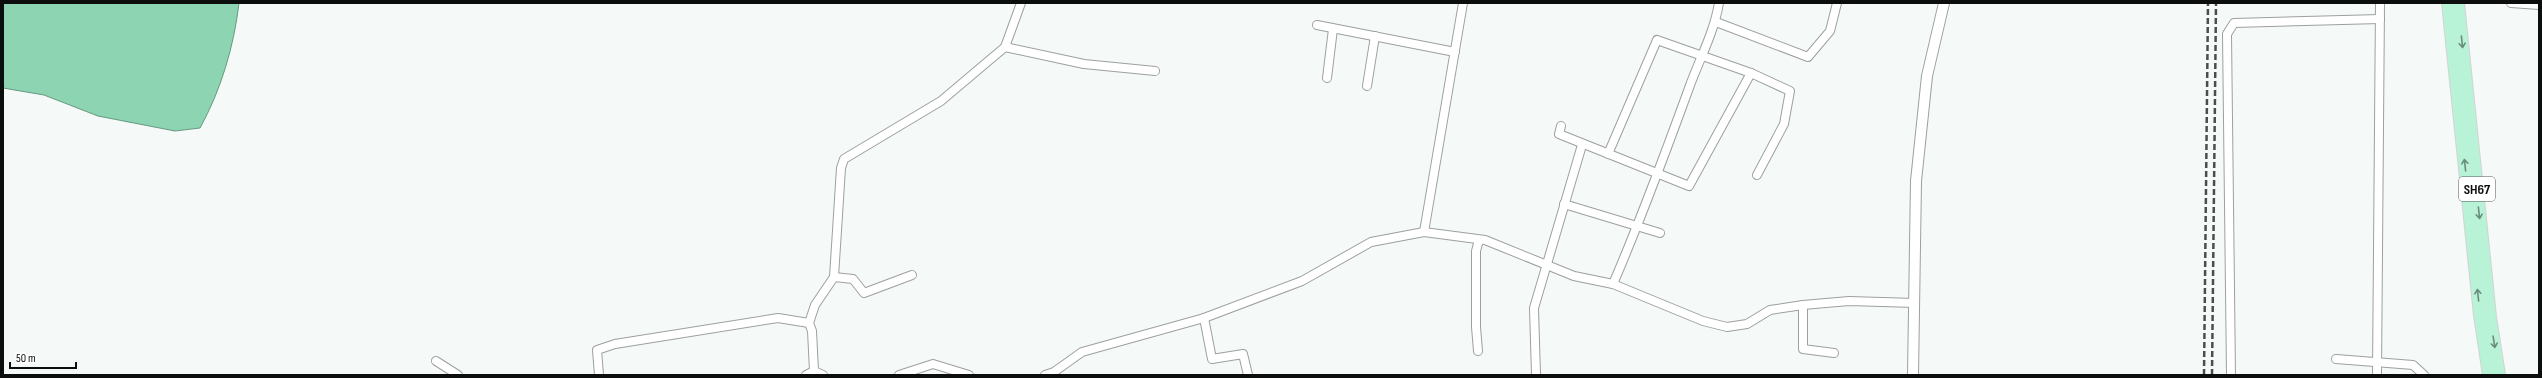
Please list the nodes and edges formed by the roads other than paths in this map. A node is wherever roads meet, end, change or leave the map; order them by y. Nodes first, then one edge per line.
1 (1021, 3) edge
2 (1463, 3) edge
3 (1720, 3) edge
4 (1837, 3) edge
5 (1944, 3) edge
6 (2380, 3) edge
7 (2448, 3) edge
8 (2458, 3) edge
9 (2511, 3) edge
10 (2539, 6) edge
11 (2380, 19) junction
12 (1716, 22) junction
13 (1317, 25) dead end
14 (1333, 28) junction
15 (1375, 36) junction
16 (1005, 47) junction
17 (1455, 52) junction
18 (1700, 56) junction
19 (1155, 70) dead end
20 (1751, 73) junction
21 (1328, 78) dead end
22 (1367, 86) dead end
23 (1561, 126) dead end
24 (1582, 145) junction
25 (1608, 154) junction
26 (1658, 173) junction
27 (1757, 175) dead end
28 (1564, 204) junction
29 (1639, 225) junction
30 (1424, 232) junction
31 (1660, 233) dead end
32 (1479, 240) junction
33 (1546, 266) junction
34 (912, 275) dead end
35 (834, 277) junction
36 (1613, 284) junction
37 (1915, 303) junction
38 (1803, 305) junction
39 (1204, 318) junction
40 (809, 323) junction
41 (1478, 351) dead end
42 (1834, 353) dead end
43 (2336, 359) dead end
44 (436, 361) dead end
45 (2377, 362) junction
46 (814, 371) junction
47 (458, 375) edge
48 (599, 375) edge
49 (806, 375) edge
50 (823, 375) edge
51 (899, 375) edge
52 (969, 375) edge
53 (1045, 375) edge
54 (1248, 375) edge
55 (1536, 375) edge
56 (1913, 375) edge
57 (2232, 375) edge
58 (2377, 375) edge
59 (2424, 375) edge
60 (2489, 375) edge
61 (2499, 375) edge

1 - 16 street
2 - 17 street
3 - 12 street
4 - 12 street
5 - 37 street
6 - 11 street
60 -> 7 main road, SH67
8 -> 61 main road, SH67
9 - 10 street
11 - 45 street
11 - 57 street
12 - 18 street
13 - 14 street
14 - 15 street
14 - 21 street
15 - 17 street
15 - 22 street
16 - 19 street
16 - 35 street
17 - 30 street
18 - 20 street
18 - 25 street
18 - 26 street
20 - 26 street
20 - 27 street
23 - 24 street
24 - 25 street
24 - 28 street
25 - 26 street
26 - 29 street
28 - 29 street
28 - 33 street
29 - 31 street
29 - 36 street
30 - 32 street
30 - 39 street
32 - 33 street
32 - 41 street
33 - 36 street
33 - 55 street
34 - 35 street
35 - 40 street
36 - 38 street
37 - 38 street
37 - 56 street
38 - 42 street
39 - 53 street
39 - 54 street
40 - 46 street
40 - 48 street
43 - 45 street
44 - 47 street
45 - 58 street
45 - 59 street
46 - 49 street
46 - 50 street
51 - 52 street

